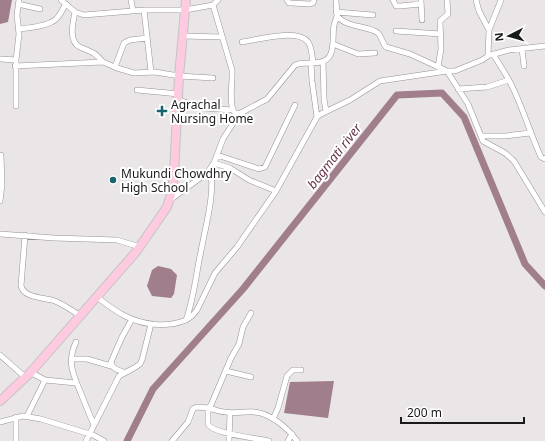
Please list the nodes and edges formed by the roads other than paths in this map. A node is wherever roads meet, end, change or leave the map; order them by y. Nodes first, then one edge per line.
1 (131, 0) edge
2 (186, 0) edge
3 (218, 0) edge
4 (287, 0) edge
5 (314, 0) edge
6 (336, 0) edge
7 (392, 0) edge
8 (447, 0) edge
9 (476, 0) edge
10 (501, 0) edge
11 (63, 1) edge
12 (19, 2) edge
13 (421, 2) edge
14 (213, 6) junction
15 (40, 9) dead end
16 (144, 10) junction
17 (185, 10) junction
18 (133, 11) junction
19 (75, 12) junction
20 (337, 14) junction
21 (373, 15) dead end
22 (422, 20) dead end
23 (18, 29) junction
24 (489, 30) junction
25 (396, 31) dead end
26 (441, 34) junction
27 (183, 36) junction
28 (222, 37) junction
29 (148, 38) junction
30 (242, 42) dead end
31 (333, 44) junction
32 (545, 46) edge
33 (522, 49) junction
34 (374, 54) dead end
35 (491, 55) junction
36 (0, 59) edge
37 (323, 61) junction
38 (104, 62) junction
39 (16, 63) junction
40 (312, 63) junction
41 (524, 66) dead end
42 (115, 67) junction
43 (438, 68) junction
44 (447, 71) junction
45 (151, 72) junction
46 (179, 76) junction
47 (213, 78) dead end
48 (509, 80) junction
49 (458, 89) junction
50 (137, 90) dead end
51 (179, 97) junction
52 (295, 105) dead end
53 (16, 106) dead end
54 (232, 110) junction
55 (326, 111) junction
56 (239, 114) junction
57 (317, 117) junction
58 (530, 133) junction
59 (481, 136) junction
60 (217, 155) junction
61 (1, 156) dead end
62 (544, 160) edge
63 (214, 163) junction
64 (210, 169) junction
65 (1, 175) edge
66 (276, 191) junction
67 (170, 200) junction
68 (0, 201) edge
69 (545, 212) edge
70 (0, 234) edge
71 (24, 235) junction
72 (140, 247) junction
73 (97, 297) junction
74 (251, 313) dead end
75 (80, 316) junction
76 (132, 319) junction
77 (186, 320) junction
78 (151, 324) junction
79 (76, 342) dead end
80 (0, 355) edge
81 (71, 359) junction
82 (111, 366) junction
83 (301, 370) dead end
84 (226, 371) junction
85 (124, 372) junction
86 (28, 374) junction
87 (251, 377) dead end
88 (46, 380) junction
89 (76, 383) junction
90 (0, 401) edge
91 (208, 408) junction
92 (230, 412) junction
93 (26, 416) junction
94 (16, 417) junction
95 (273, 419) junction
96 (0, 422) edge
97 (94, 425) junction
98 (229, 434) junction
99 (292, 434) junction
100 (91, 435) junction
101 (16, 441) edge
102 (86, 441) edge
103 (104, 441) edge
104 (172, 441) edge
105 (229, 441) edge
106 (269, 441) edge
107 (288, 441) edge
108 (297, 441) edge

1 - 18 street
2 - 17 main road
3 - 14 street
4 - 5 street
6 - 20 street
7 - 13 street
8 - 26 street
9 - 24 street
10 - 24 street
11 - 19 street
11 - 23 street
12 - 15 street
12 - 23 street
13 - 22 street
14 - 17 street
14 - 28 street
16 - 17 street
16 - 18 street
16 - 29 street
17 - 27 main road
18 - 19 street
19 - 38 street
20 - 21 street
20 - 31 street
20 - 43 street
23 - 39 street
24 - 35 street
25 - 26 street
26 - 43 street
27 - 28 street
27 - 46 main road
28 - 54 street
29 - 42 street
29 - 45 street
30 - 40 street
31 - 34 street
31 - 37 street
32 - 33 street
33 - 35 street
33 - 41 street
35 - 44 street
35 - 48 street
36 - 39 street
37 - 40 street
37 - 55 street
38 - 39 street
38 - 42 street
39 - 53 street
40 - 56 street
40 - 57 street
42 - 45 street
43 - 44 street
44 - 49 street
44 - 55 street
45 - 46 street
46 - 47 street
46 - 51 main road
48 - 49 street
48 - 58 street
49 - 59 street
50 - 51 street
51 - 54 street
51 - 67 main road
52 - 60 street
54 - 56 street
55 - 57 street
56 - 60 street
57 - 66 street
58 - 59 street
58 - 62 street
59 - 69 street
60 - 63 street
61 - 65 street
63 - 64 street
63 - 66 street
64 - 67 street
64 - 77 street
65 - 68 street
66 - 77 street
67 - 72 main road
70 - 71 street
71 - 72 street
71 - 75 street
72 - 73 main road
73 - 75 main road
73 - 76 street
74 - 84 street
75 - 86 main road
76 - 78 street
76 - 82 street
77 - 78 street
78 - 85 street
79 - 81 street
80 - 86 street
81 - 82 street
81 - 89 street
82 - 85 street
83 - 95 street
84 - 87 street
84 - 91 street
85 - 97 street
86 - 88 street
86 - 90 main road
88 - 89 street
88 - 93 street
89 - 97 street
91 - 92 street
91 - 98 street
91 - 104 street
92 - 95 street
92 - 98 street
93 - 94 street
93 - 100 street
94 - 96 street
94 - 101 street
95 - 99 street
97 - 100 street
98 - 105 street
98 - 106 street
99 - 107 street
99 - 108 street
100 - 102 street
100 - 103 street

